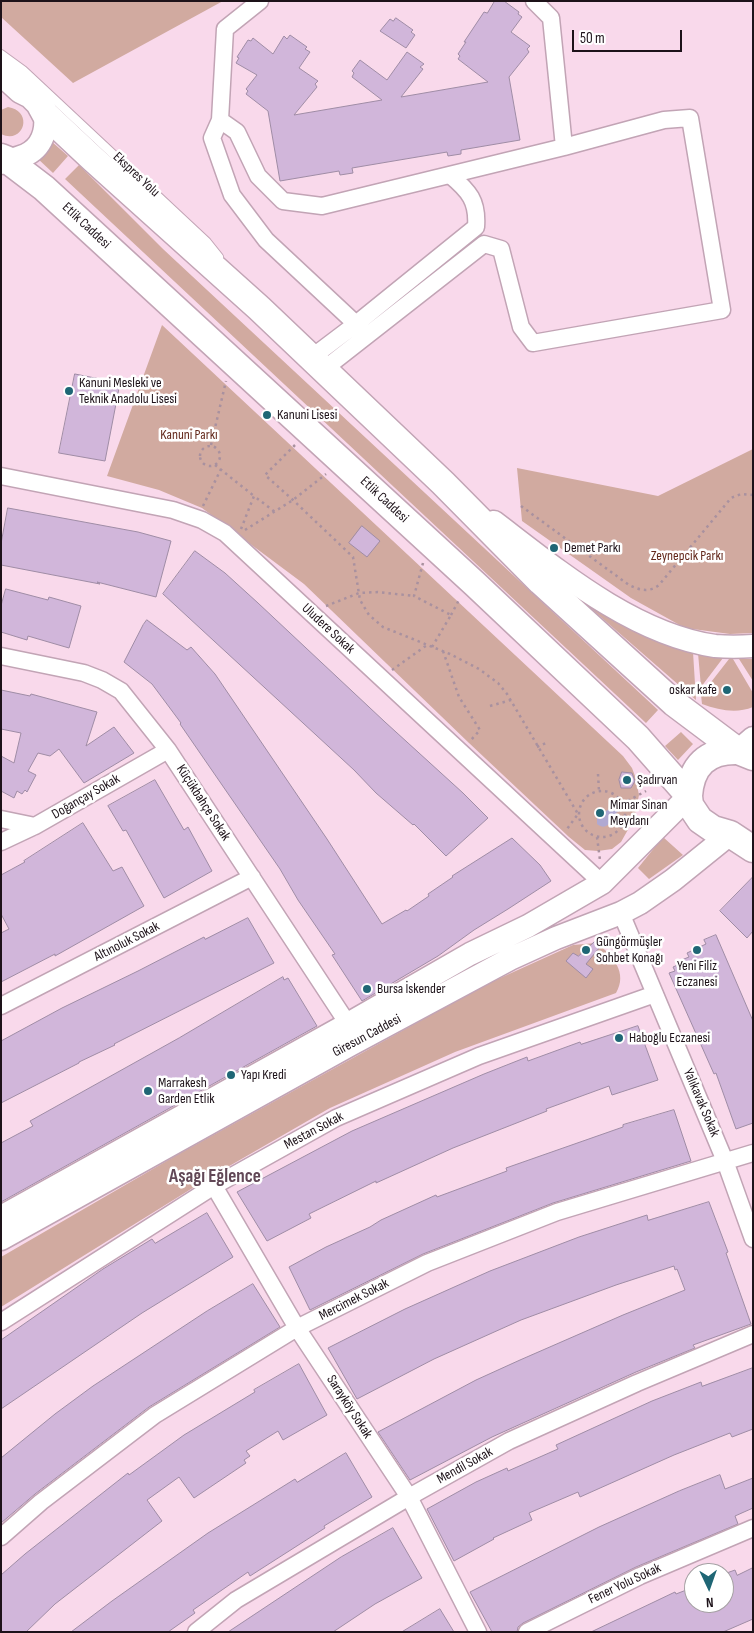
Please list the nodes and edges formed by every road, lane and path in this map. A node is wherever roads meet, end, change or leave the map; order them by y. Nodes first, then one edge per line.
1 (260, 1) edge
2 (534, 1) edge
3 (1, 54) edge
4 (1, 72) edge
5 (11, 90) edge
6 (44, 114) junction
7 (220, 120) junction
8 (564, 147) junction
9 (3, 160) edge
10 (450, 175) junction
11 (224, 264) dead end
12 (230, 271) dead end
13 (259, 308) junction
14 (356, 324) junction
15 (317, 364) junction
16 (226, 379) dead end
17 (296, 444) dead end
18 (211, 446) junction
19 (216, 464) junction
20 (221, 469) junction
21 (327, 473) dead end
22 (1, 476) edge
23 (443, 483) junction
24 (753, 495) edge
25 (254, 496) junction
26 (293, 500) junction
27 (521, 506) dead end
28 (202, 509) dead end
29 (275, 512) junction
30 (423, 562) dead end
31 (359, 593) junction
32 (414, 596) junction
33 (460, 597) dead end
34 (324, 606) dead end
35 (452, 615) junction
36 (428, 645) junction
37 (753, 646) edge
38 (432, 647) junction
39 (443, 651) junction
40 (1, 656) edge
41 (391, 671) dead end
42 (511, 700) junction
43 (490, 706) dead end
44 (548, 742) dead end
45 (468, 743) dead end
46 (537, 747) junction
47 (748, 749) edge
48 (168, 750) junction
49 (598, 774) dead end
50 (599, 791) junction
51 (646, 792) dead end
52 (689, 796) junction
53 (622, 804) junction
54 (578, 814) junction
55 (1, 820) edge
56 (34, 826) junction
57 (741, 830) edge
58 (564, 832) dead end
59 (597, 837) junction
60 (1, 842) edge
61 (753, 849) edge
62 (602, 875) junction
63 (252, 877) junction
64 (621, 913) junction
65 (654, 994) junction
66 (1, 1006) edge
67 (348, 1024) junction
68 (753, 1153) edge
69 (725, 1161) junction
70 (214, 1186) junction
71 (1, 1217) edge
72 (1, 1239) edge
73 (753, 1239) edge
74 (1, 1322) edge
75 (297, 1328) junction
76 (753, 1334) edge
77 (409, 1497) junction
78 (753, 1528) edge
79 (1, 1537) edge
80 (196, 1632) edge
81 (478, 1632) edge
82 (527, 1632) edge

1 - 7 street
2 - 8 street
3 - 11 lane, Ekspres Yolu
4 - 5 main road
5 - 6 main road
6 - 9 main road
6 - 13 main road
7 - 10 street
7 - 14 street
8 - 10 street
8 - 15 street
9 - 52 main road, Etlik Caddesi
10 - 14 street
12 - 13 lane
13 - 15 main road
14 - 15 street
15 - 23 main road
16 - 18 path
17 - 26 path
18 - 19 path
18 - 19 path
19 - 20 path
20 - 25 path
20 - 28 path
21 - 26 path
22 - 62 street, Uludere Sokak
23 - 37 main road
23 - 47 main road
24 - 27 path
25 - 29 path
25 - 29 path
26 - 29 path
26 - 31 path
30 - 32 path
31 - 32 path
31 - 34 path
31 - 36 path
32 - 35 path
33 - 35 path
35 - 38 path
36 - 38 path
36 - 41 path
38 - 39 path
39 - 42 path
39 - 45 path
40 - 48 street, Küçükbahçe Sokak
42 - 43 path
42 - 46 path
44 - 46 path
46 - 54 path
47 - 52 main road
48 - 56 street, Doğançay Sokak
48 - 63 street, Küçükbahçe Sokak
49 - 50 path
50 - 53 path
50 - 54 path
51 - 53 path
52 - 57 main road, Etlik Caddesi
52 - 62 main road, Giresun Caddesi
53 - 59 path
54 - 58 path
54 - 59 path
55 - 56 street
56 - 60 street, Doğançay Sokak
57 - 61 main road, Etlik Caddesi
57 - 64 main road, Giresun Caddesi
59 - 62 path
62 - 67 main road, Giresun Caddesi
63 - 66 street, Altınoluk Sokak
63 - 67 street, Küçükbahçe Sokak
64 - 65 street, Yalıkavak Sokak
64 - 72 main road, Giresun Caddesi
65 - 69 street, Yalıkavak Sokak
65 - 70 street, Mestan Sokak
67 - 71 main road, Giresun Caddesi
68 - 69 street, Mercimek Sokak
69 - 73 street, Yalıkavak Sokak
69 - 75 street, Mercimek Sokak
70 - 74 street, Mestan Sokak
70 - 75 street, Sarayköy Sokak
75 - 77 street, Sarayköy Sokak
75 - 79 street, Mercimek Sokak
76 - 77 street, Mendil Sokak
77 - 80 street, Mendil Sokak
77 - 81 street, Sarayköy Sokak
78 - 82 street, Fener Yolu Sokak

